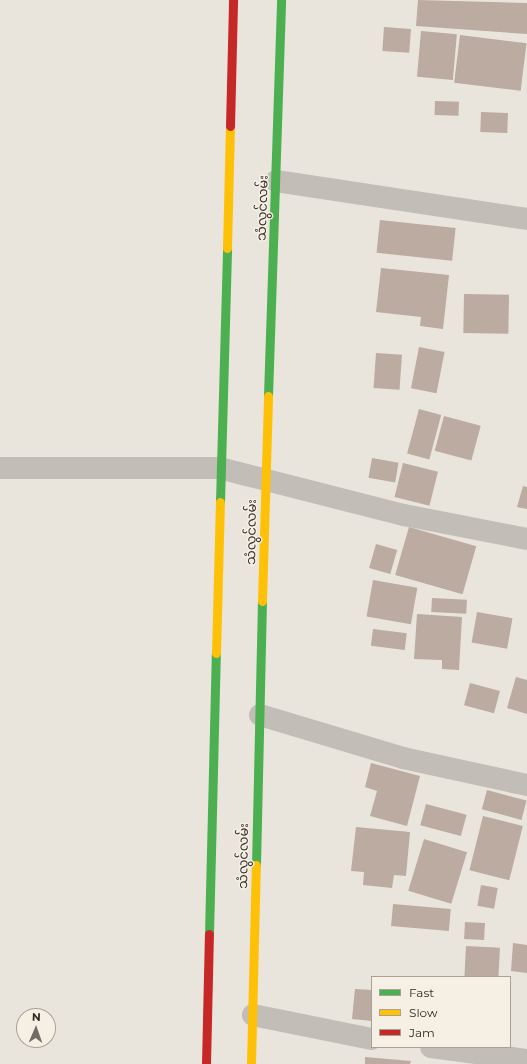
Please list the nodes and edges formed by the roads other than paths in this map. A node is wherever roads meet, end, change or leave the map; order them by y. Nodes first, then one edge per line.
1 (233, 0) edge
2 (281, 0) edge
3 (276, 181) junction
4 (527, 219) edge
5 (0, 468) edge
6 (219, 468) junction
7 (265, 481) junction
8 (527, 539) edge
9 (260, 715) junction
10 (527, 785) edge
11 (252, 1015) junction
12 (371, 1039) edge
13 (438, 1048) edge
14 (527, 1060) edge
15 (206, 1064) edge
16 (251, 1064) edge

1 - 6 main road
2 - 3 main road, သံလွင်လမ်း
3 - 4 street
3 - 7 main road, သံလွင်လမ်း
5 - 6 street
6 - 7 street
6 - 15 main road
7 - 8 street
7 - 9 main road, သံလွင်လမ်း
9 - 10 street
9 - 11 main road, သံလွင်လမ်း
11 - 12 street
11 - 16 main road, သံလွင်လမ်း
13 - 14 street

